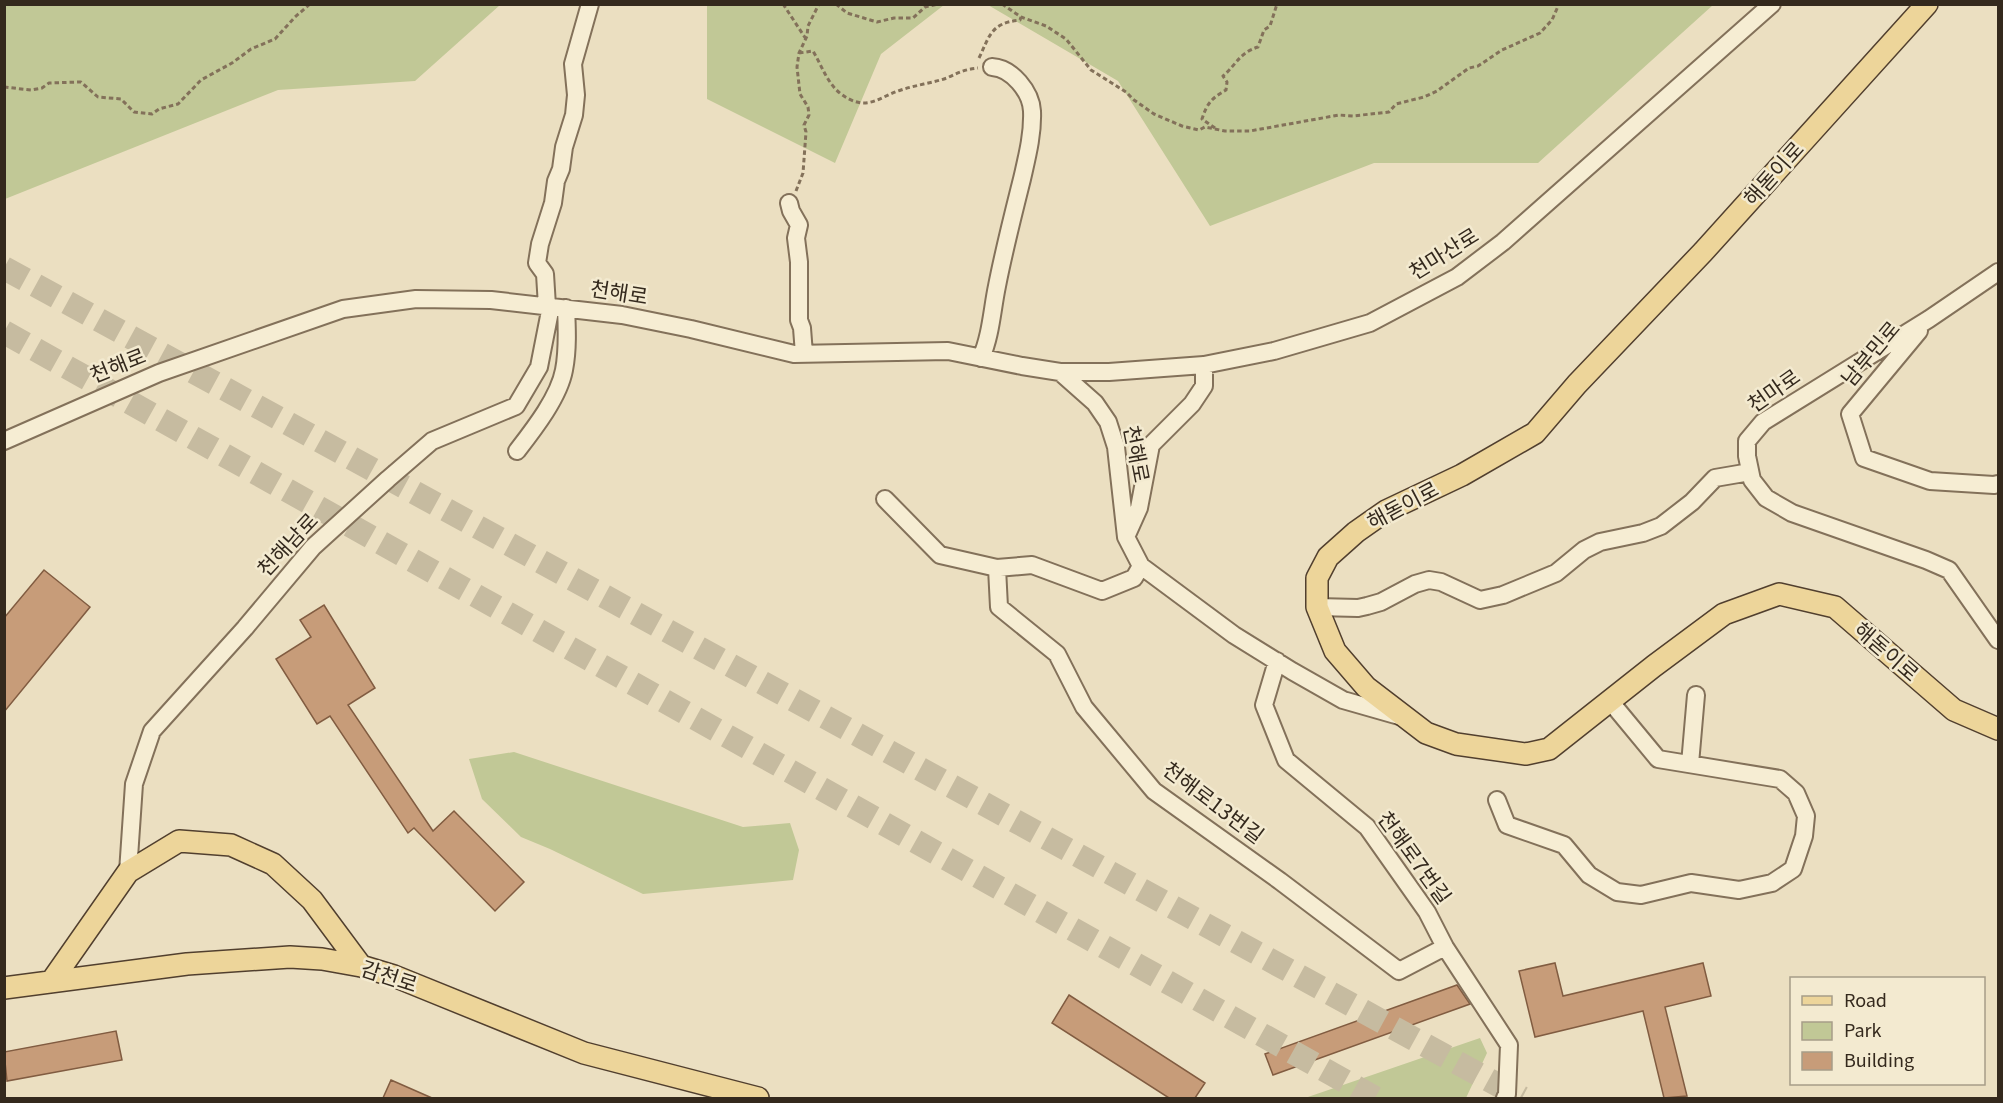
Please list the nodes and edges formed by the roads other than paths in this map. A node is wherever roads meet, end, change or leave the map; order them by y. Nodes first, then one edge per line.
1 (590, 4) edge
2 (1772, 4) edge
3 (1927, 4) edge
4 (992, 67) road end
5 (789, 203) road end
6 (1998, 272) edge
7 (555, 307) junction
8 (1929, 319) junction
9 (804, 354) junction
10 (981, 358) junction
11 (1204, 365) junction
12 (1060, 372) junction
13 (4, 441) edge
14 (517, 451) dead end
15 (1750, 472) junction
16 (1998, 484) edge
17 (885, 499) dead end
18 (1126, 537) junction
19 (1141, 567) junction
20 (997, 568) junction
21 (1317, 607) junction
22 (1998, 640) edge
23 (1277, 661) junction
24 (1696, 695) dead end
25 (1610, 701) junction
26 (1403, 717) junction
27 (1998, 729) edge
28 (1690, 764) junction
29 (1497, 800) dead end
30 (128, 872) junction
31 (1445, 947) junction
32 (361, 966) junction
33 (51, 982) junction
34 (4, 988) edge
35 (758, 1098) edge
36 (1504, 1098) edge

1 - 7 street
2 - 11 street, 천마산로
3 - 21 main road, 해돋이로
4 - 10 street
5 - 9 street
6 - 8 street, 천마로
7 - 9 street, 천해로
7 - 13 street, 천해로
7 - 14 street
7 - 30 street, 천해남로
8 - 15 street, 천마로
8 - 16 street, 남부민로
9 - 10 street, 천해로
10 - 12 street, 천해로
11 - 12 street, 천마산로
11 - 18 street, 천해로
12 - 18 street, 천해로
15 - 21 street
15 - 22 street, 천마로
17 - 20 street
18 - 19 street, 천해로
19 - 20 street
19 - 23 street, 천해로
20 - 31 street, 천해로13번길
21 - 26 main road, 해돋이로
23 - 26 street, 천해로
23 - 31 street, 천해로7번길
24 - 28 street
25 - 26 main road, 해돋이로
25 - 27 main road, 해돋이로
25 - 28 street
28 - 29 street
30 - 32 main road
30 - 33 main road
31 - 36 street, 천해로7번길
32 - 33 main road, 감천로
32 - 35 main road, 감천로
33 - 34 main road, 감천로

